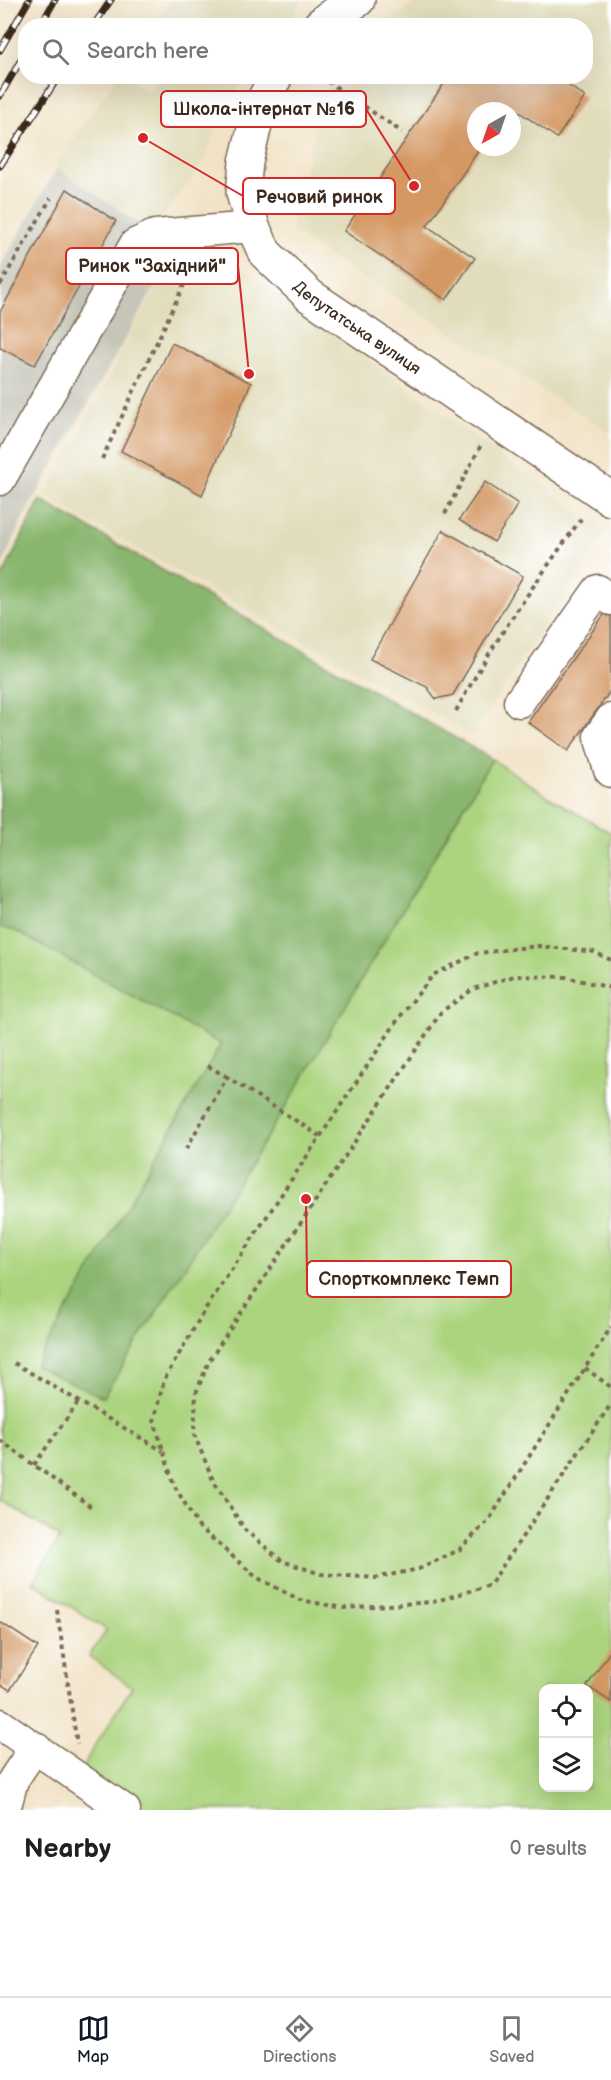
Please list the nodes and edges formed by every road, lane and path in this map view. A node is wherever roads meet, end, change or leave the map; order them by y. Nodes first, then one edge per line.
1 (358, 0) edge
2 (328, 18) edge
3 (272, 84) edge
4 (332, 84) edge
5 (402, 132) dead end
6 (51, 198) dead end
7 (253, 227) junction
8 (200, 250) dead end
9 (0, 285) edge
10 (485, 438) dead end
11 (102, 459) dead end
12 (0, 480) edge
13 (598, 505) edge
14 (445, 514) dead end
15 (611, 600) edge
16 (519, 702) dead end
17 (456, 711) dead end
18 (611, 719) edge
19 (611, 772) edge
20 (611, 960) edge
21 (611, 988) edge
22 (208, 1066) dead end
23 (227, 1077) junction
24 (320, 1136) junction
25 (186, 1149) dead end
26 (611, 1327) edge
27 (14, 1363) dead end
28 (585, 1368) junction
29 (611, 1387) edge
30 (79, 1401) junction
31 (611, 1404) edge
32 (0, 1440) edge
33 (164, 1452) junction
34 (34, 1465) junction
35 (94, 1509) dead end
36 (57, 1610) dead end
37 (0, 1724) edge
38 (35, 1748) junction
39 (78, 1748) dead end
40 (5, 1810) edge
41 (125, 1810) edge

1 - 2 main road
3 - 7 main road, Депутатська вулиця
4 - 5 path
6 - 9 path
7 - 12 street
7 - 13 main road, Депутатська вулиця
8 - 11 path
10 - 14 path
13 - 17 path
15 - 16 street
18 - 19 street
20 - 24 path
21 - 28 path
22 - 23 path
23 - 24 path
23 - 25 path
24 - 33 path
26 - 28 path
27 - 30 path
28 - 29 path
30 - 33 path
30 - 34 path
31 - 33 path
32 - 34 path
34 - 35 path
36 - 39 path
37 - 38 street
38 - 40 street
38 - 41 street

